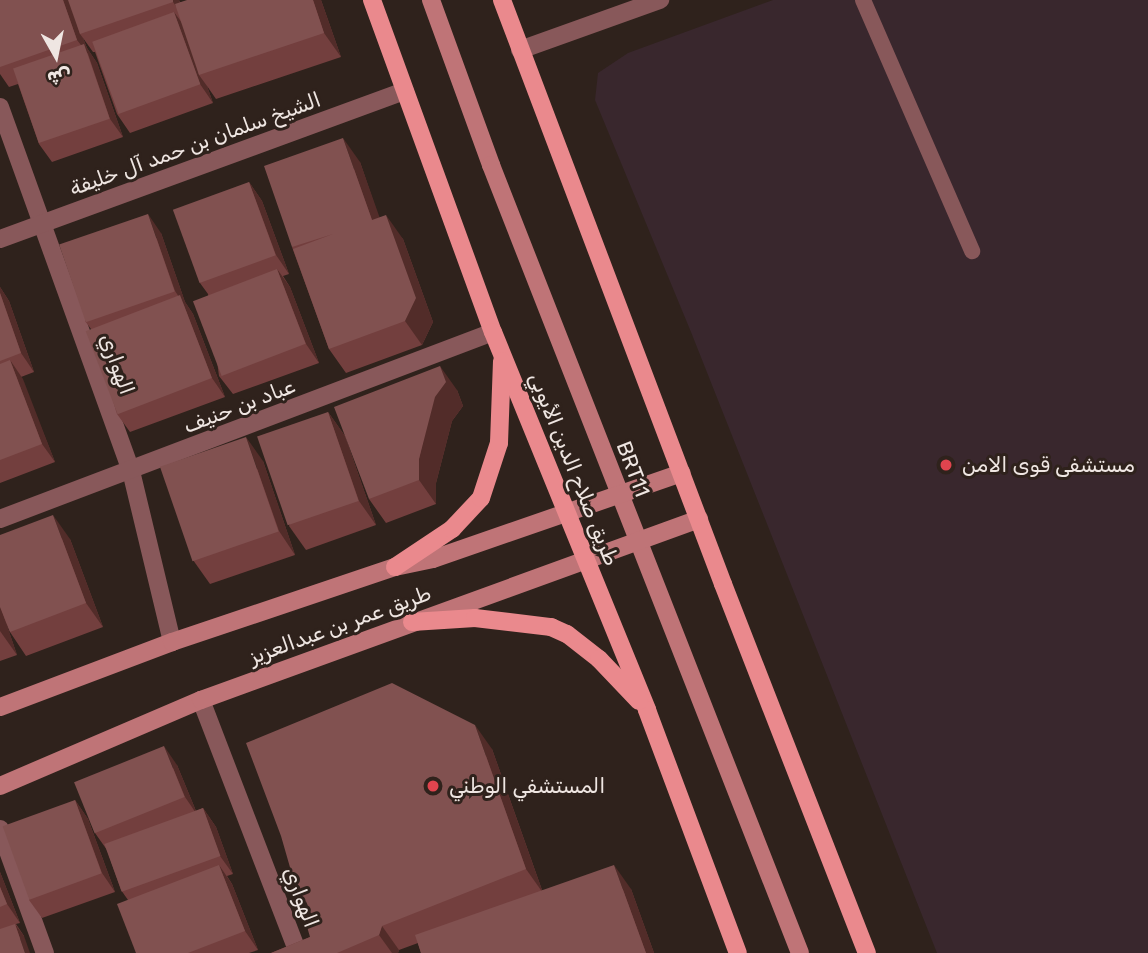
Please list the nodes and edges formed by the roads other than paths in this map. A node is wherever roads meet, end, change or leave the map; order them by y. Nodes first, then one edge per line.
1 (372, 0) edge
2 (431, 0) edge
3 (502, 0) edge
4 (660, 0) edge
5 (863, 0) edge
6 (520, 50) junction
7 (405, 91) junction
8 (0, 107) edge
9 (42, 224) junction
10 (0, 239) edge
11 (972, 251) dead end
12 (493, 332) junction
13 (502, 354) junction
14 (131, 471) junction
15 (682, 473) junction
16 (619, 495) junction
17 (569, 512) junction
18 (0, 519) edge
19 (699, 519) junction
20 (638, 543) junction
21 (587, 561) junction
22 (395, 567) junction
23 (412, 622) junction
24 (172, 642) junction
25 (201, 700) junction
26 (0, 707) edge
27 (647, 710) junction
28 (0, 786) edge
29 (0, 829) edge
30 (45, 953) edge
31 (298, 953) edge
32 (738, 953) edge
33 (800, 953) edge
34 (867, 953) edge

1 - 7 main road, طريق صلاح الدين الأيوبي
2 - 16 main road, BRT11
3 - 6 main road
4 - 6 street
5 - 11 lane
6 - 15 main road
7 - 9 street, الشيخ سلمان بن حمد آل خليفة
7 - 12 main road, طريق صلاح الدين الأيوبي
8 - 9 street, الهواري
9 - 10 street, الشيخ سلمان بن حمد آل خليفة
9 - 14 street, الهواري
12 - 13 main road, طريق صلاح الدين الأيوبي
12 - 14 street, عباد بن حنيف
13 - 17 main road, طريق صلاح الدين الأيوبي
13 - 22 main road
14 - 18 street, عباد بن حنيف
14 - 24 street, الهواري
15 - 16 main road, طريق عمر بن عبدالعزيز
15 - 19 main road
16 - 17 main road, طريق عمر بن عبدالعزيز
16 - 20 main road, BRT11
17 - 21 main road, طريق صلاح الدين الأيوبي
17 - 22 main road, طريق عمر بن عبدالعزيز
19 - 20 main road, طريق عمر بن عبدالعزيز
19 - 34 main road
20 - 21 main road, طريق عمر بن عبدالعزيز
20 - 33 main road, BRT11
21 - 23 main road, طريق عمر بن عبدالعزيز
21 - 27 main road, طريق صلاح الدين الأيوبي
22 - 24 main road, طريق عمر بن عبدالعزيز
23 - 25 main road, طريق عمر بن عبدالعزيز
23 - 27 main road
24 - 26 main road, طريق عمر بن عبدالعزيز
25 - 28 main road, طريق عمر بن عبدالعزيز
25 - 31 street, الهواري
27 - 32 main road, طريق صلاح الدين الأيوبي
29 - 30 street

